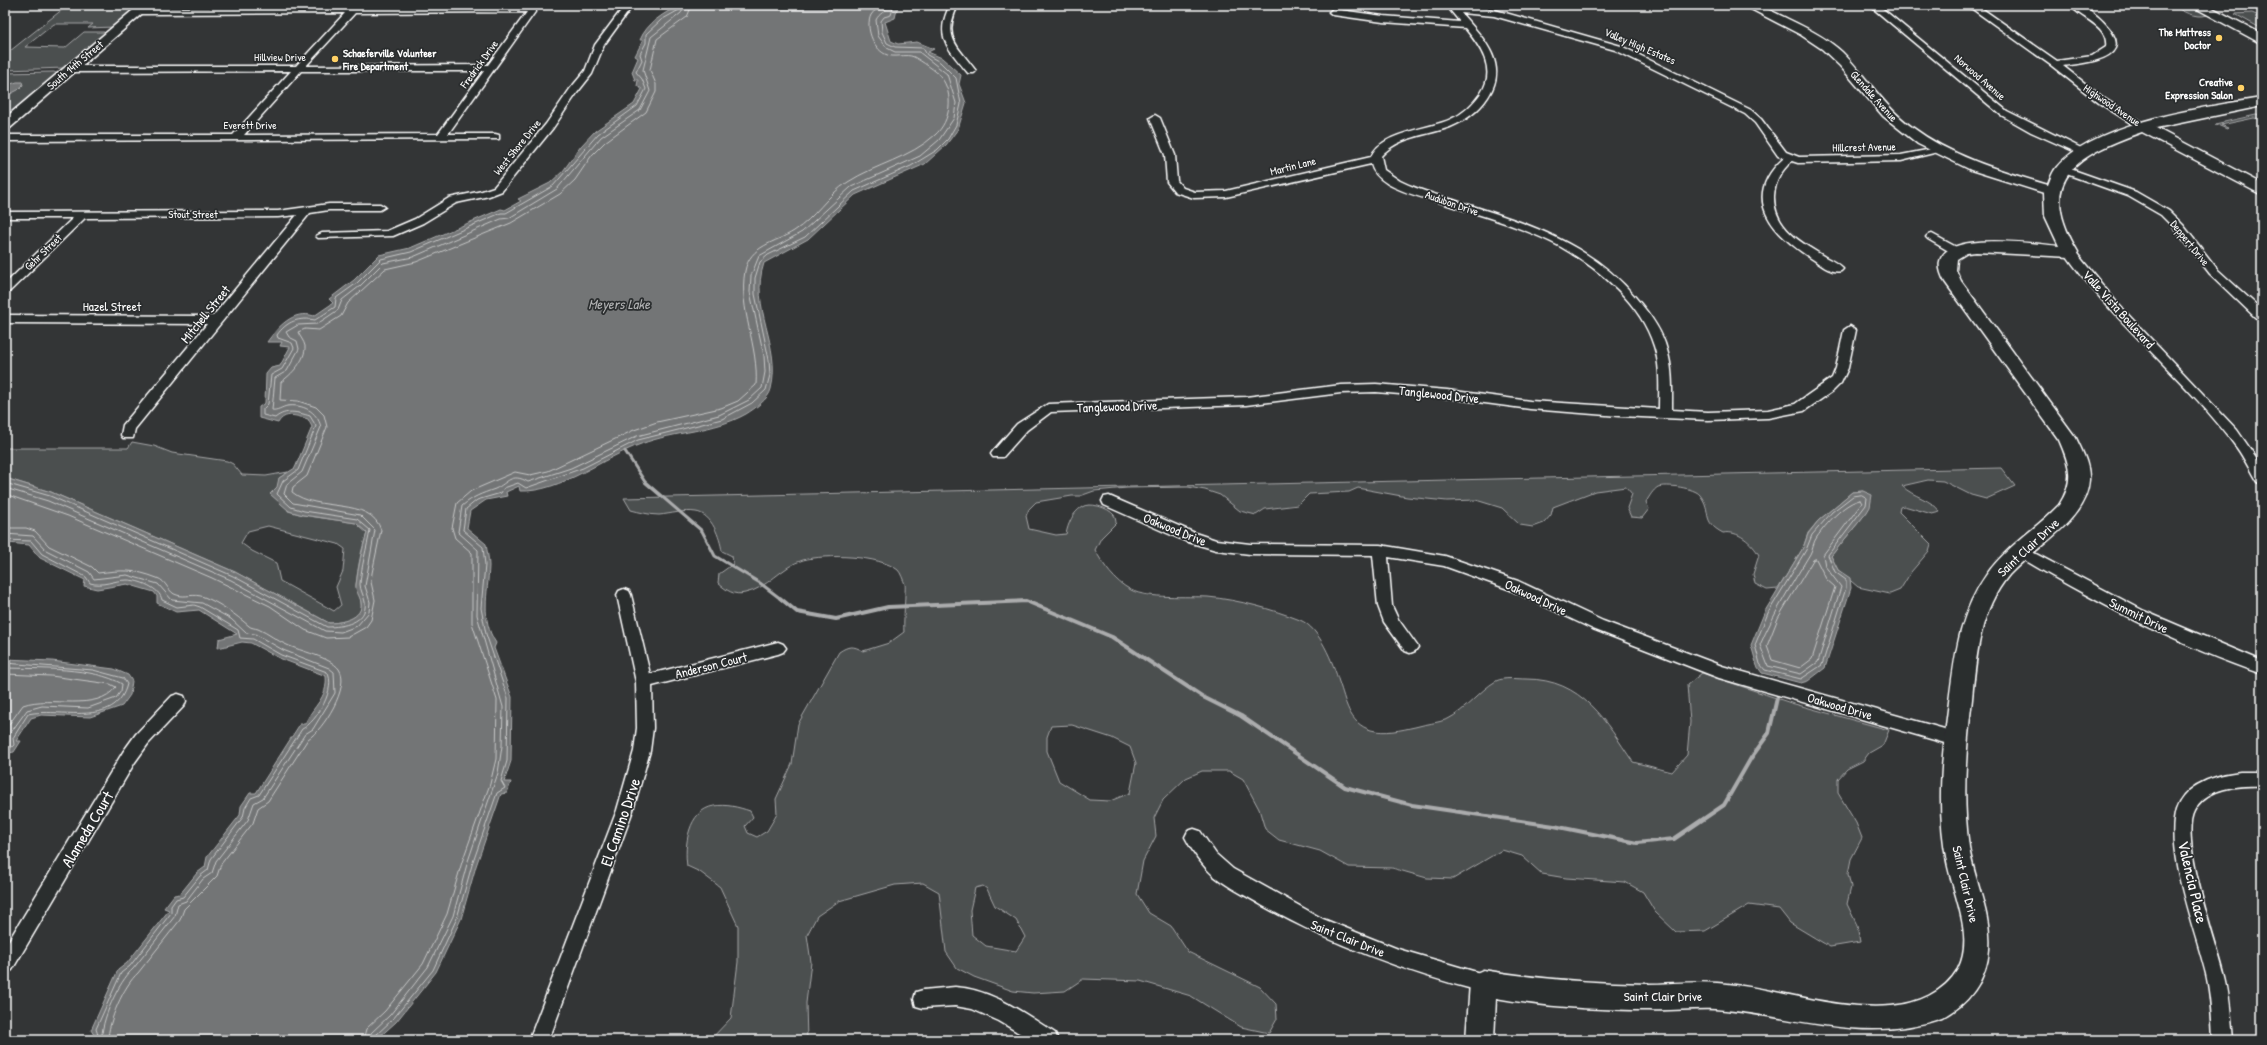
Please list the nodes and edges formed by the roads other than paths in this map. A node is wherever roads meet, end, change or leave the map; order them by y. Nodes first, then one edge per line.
1 (629, 5) edge
2 (954, 5) edge
3 (1748, 5) edge
4 (1873, 5) edge
5 (1971, 5) edge
6 (2074, 5) edge
7 (2197, 5) edge
8 (2207, 5) edge
9 (535, 7) edge
10 (143, 8) edge
11 (355, 8) edge
12 (1452, 8) edge
13 (1333, 12) dead end
14 (1466, 25) junction
15 (2262, 32) edge
16 (2262, 40) edge
17 (2055, 64) junction
18 (490, 68) junction
19 (70, 69) junction
20 (298, 69) junction
21 (971, 71) dead end
22 (2262, 102) edge
23 (2262, 111) edge
24 (1155, 118) dead end
25 (5, 125) edge
26 (2148, 129) junction
27 (441, 137) junction
28 (495, 137) dead end
29 (5, 138) edge
30 (236, 138) junction
31 (1938, 149) junction
32 (2082, 151) junction
33 (1790, 158) junction
34 (1376, 160) junction
35 (2062, 169) junction
36 (2262, 190) edge
37 (2052, 191) junction
38 (380, 207) dead end
39 (306, 211) junction
40 (5, 215) edge
41 (82, 215) junction
42 (322, 236) dead end
43 (1932, 238) dead end
44 (1956, 251) junction
45 (2070, 252) junction
46 (1837, 269) dead end
47 (5, 290) edge
48 (2262, 316) edge
49 (5, 319) edge
50 (218, 320) junction
51 (1850, 330) dead end
52 (1666, 414) junction
53 (128, 435) dead end
54 (998, 454) dead end
55 (2262, 479) edge
56 (1110, 501) dead end
57 (1380, 550) junction
58 (2020, 551) junction
59 (624, 595) dead end
60 (1410, 647) dead end
61 (778, 648) dead end
62 (2262, 668) edge
63 (644, 682) junction
64 (178, 701) dead end
65 (1955, 739) junction
66 (2262, 779) edge
67 (1194, 837) dead end
68 (5, 964) edge
69 (1483, 983) junction
70 (923, 999) dead end
71 (539, 1040) edge
72 (1048, 1040) edge
73 (1480, 1040) edge
74 (2223, 1040) edge

1 - 42 street, West Shore Drive
2 - 21 street
3 - 31 street, Glendale Avenue
4 - 32 street, Norwood Avenue
5 - 17 street, Highwood Avenue
6 - 17 street
7 - 16 main road
8 - 15 main road
9 - 11 street
9 - 18 street, Fredrick Drive
10 - 11 street
10 - 19 street, South 14th Street
11 - 20 street
12 - 14 street
12 - 33 street, Valley High Estates
13 - 14 street
14 - 34 street
17 - 26 street, Highwood Avenue
18 - 20 street, Hillview Drive
18 - 27 street, Fredrick Drive
19 - 20 street, Hillview Drive
19 - 25 street, South 14th Street
20 - 30 street
22 - 26 street, Valle Vista Boulevard
23 - 26 street, Valle Vista Boulevard
24 - 34 street, Martin Lane
26 - 32 street, Valle Vista Boulevard
26 - 36 street, Highwood Avenue
27 - 28 street, Everett Drive
27 - 30 street, Everett Drive
29 - 30 street, Everett Drive
31 - 33 street, Hillcrest Avenue
31 - 37 street, Glendale Avenue
32 - 35 street, Valle Vista Boulevard
33 - 46 street
34 - 52 street, Audubon Drive
35 - 37 street, Valle Vista Boulevard
35 - 48 street, Deppert Drive
37 - 45 street, Valle Vista Boulevard
38 - 39 street, Stout Street
39 - 41 street, Stout Street
39 - 50 street, Mitchell Street
40 - 41 street, Stout Street
41 - 47 street, Gehr Street
43 - 44 street
44 - 45 street
44 - 58 street, Saint Clair Drive
45 - 55 street, Valle Vista Boulevard
49 - 50 street, Hazel Street
50 - 53 street, Mitchell Street
51 - 52 street, Tanglewood Drive
52 - 54 street, Tanglewood Drive
56 - 57 street, Oakwood Drive
57 - 60 street
57 - 65 street, Oakwood Drive
58 - 62 street, Summit Drive
58 - 65 street, Saint Clair Drive
59 - 63 street, El Camino Drive
61 - 63 street, Anderson Court
63 - 71 street, El Camino Drive
64 - 68 street, Alameda Court
65 - 69 street, Saint Clair Drive
66 - 74 street, Valencia Place
67 - 69 street, Saint Clair Drive
69 - 73 street
70 - 72 street

